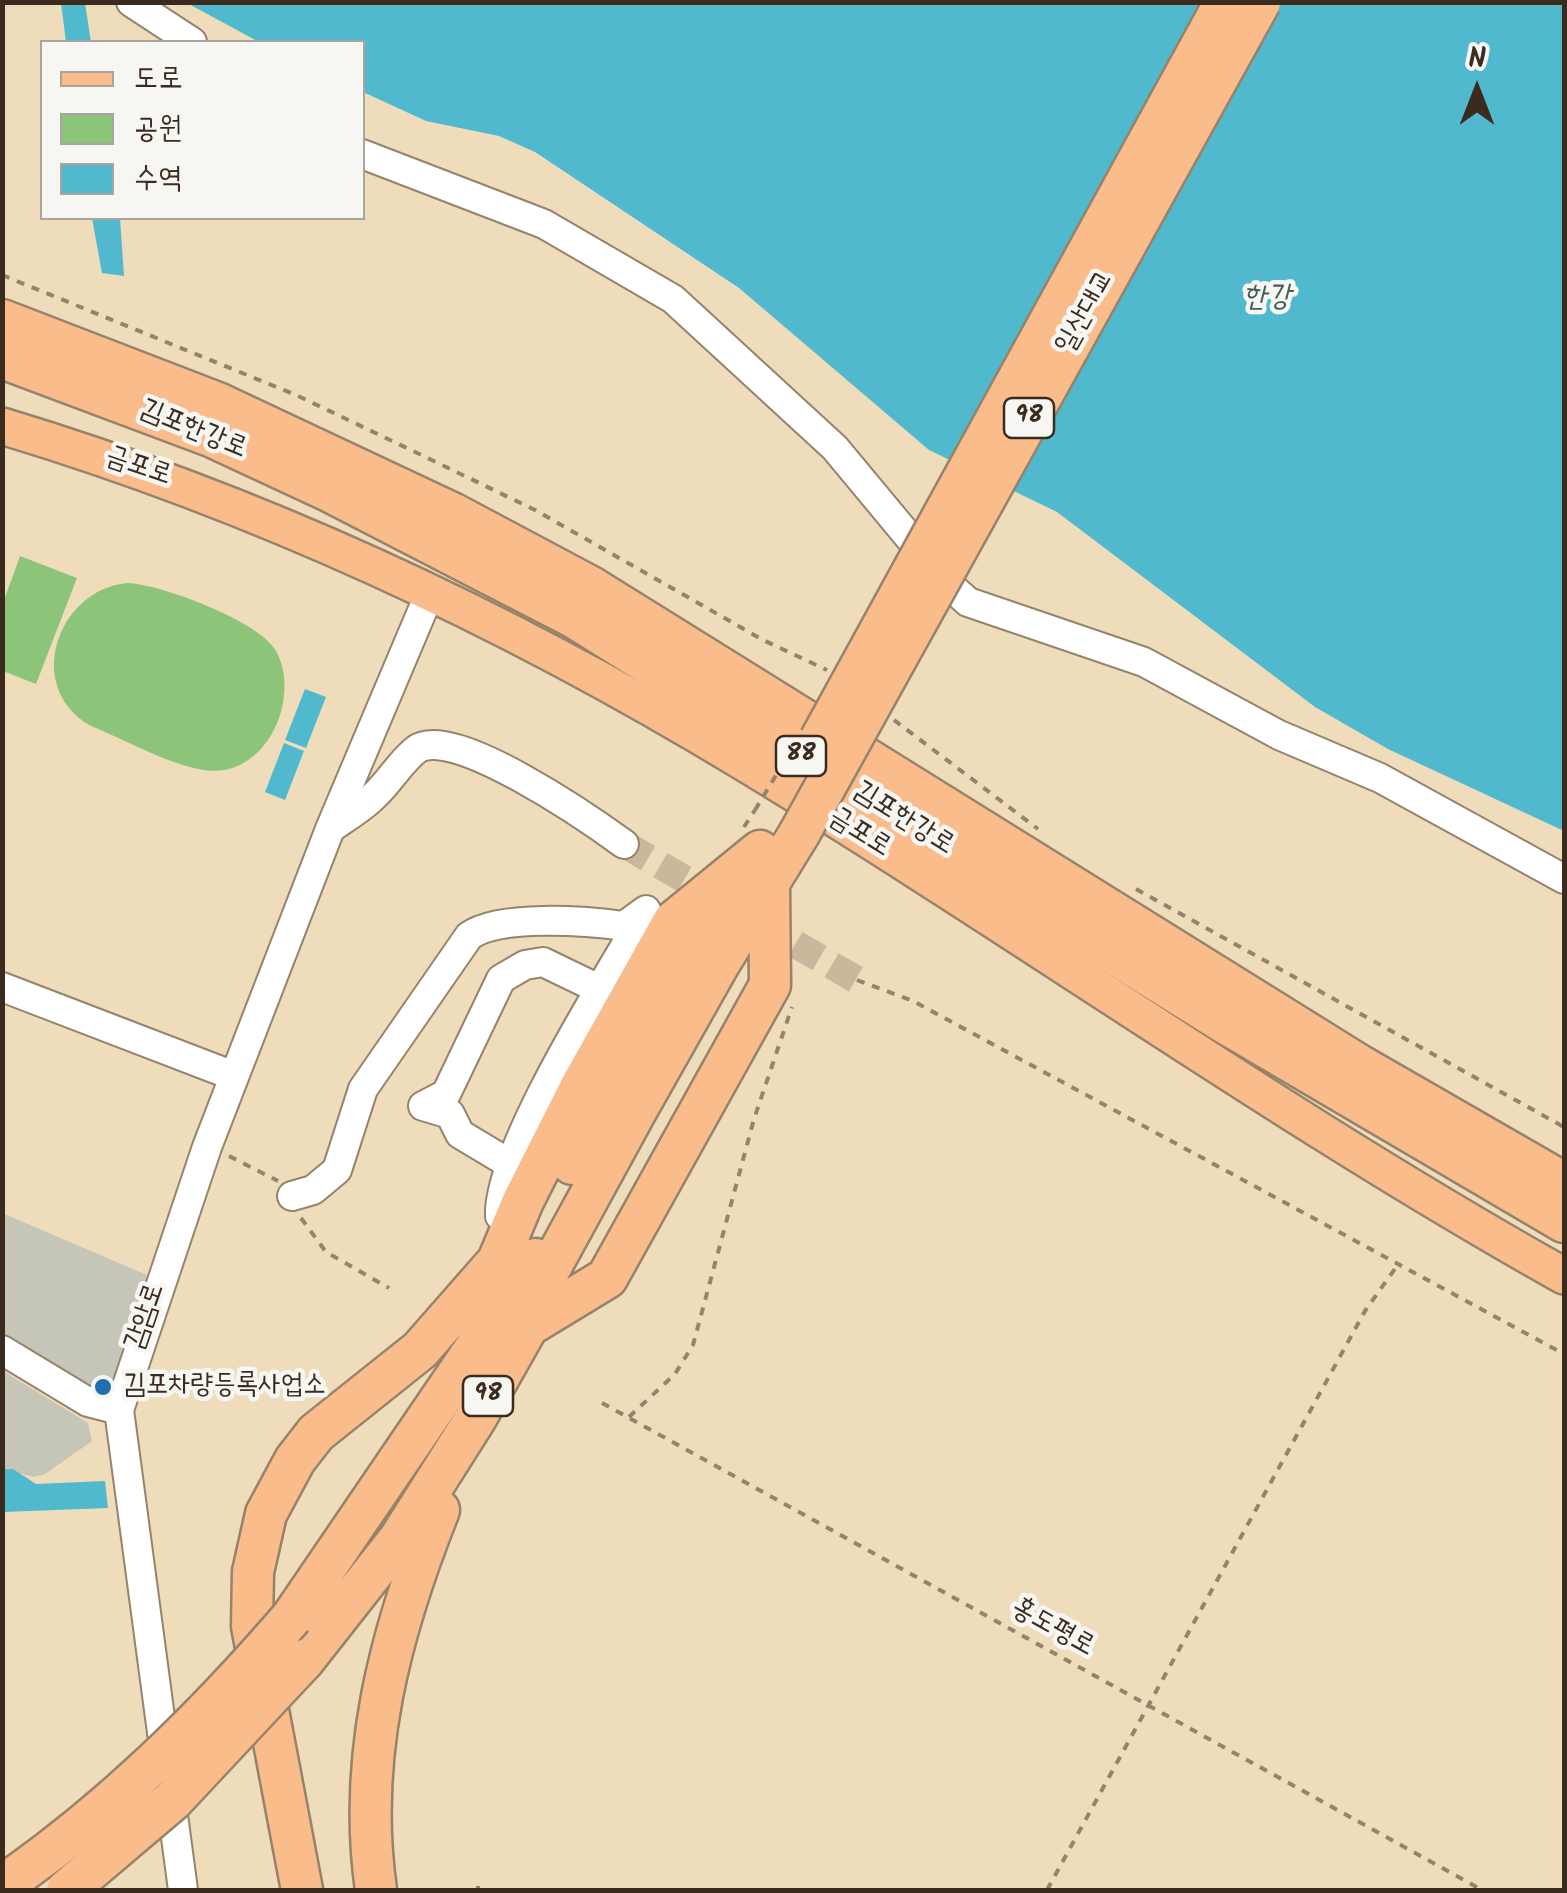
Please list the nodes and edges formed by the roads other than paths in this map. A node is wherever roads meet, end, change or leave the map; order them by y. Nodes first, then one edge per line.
1 (132, 2) edge
2 (1224, 2) edge
3 (1260, 2) edge
4 (189, 40) edge
5 (365, 155) edge
6 (2, 320) edge
7 (2, 358) edge
8 (2, 426) edge
9 (429, 595) junction
10 (330, 829) junction
11 (624, 844) tunnel mouth
12 (776, 848) junction
13 (1564, 879) edge
14 (2, 986) edge
15 (600, 990) junction
16 (234, 1076) junction
17 (510, 1164) junction
18 (1564, 1183) edge
19 (292, 1196) dead end
20 (500, 1216) junction
21 (1564, 1222) edge
22 (498, 1261) junction
23 (1564, 1276) edge
24 (528, 1316) junction
25 (2, 1350) edge
26 (118, 1410) junction
27 (476, 1418) junction
28 (370, 1796) junction
29 (2, 1886) edge
30 (67, 1890) edge
31 (182, 1890) edge
32 (302, 1890) edge
33 (361, 1890) edge
34 (376, 1890) edge

1 - 4 street
2 - 12 highway, 일산대교 / 98, bridge
3 - 12 highway, 일산대교 / 98, bridge
5 - 13 street
6 - 18 highway, 김포한강로 / 88
7 - 21 highway, 김포한강로 / 88
8 - 9 main road, 금포로
9 - 10 street, 감암로
9 - 23 main road, 금포로
10 - 11 street
10 - 16 street, 감암로
12 - 20 highway
12 - 22 highway
12 - 24 highway, 98
12 - 24 highway
14 - 16 street
15 - 17 street
15 - 17 street
15 - 19 street
16 - 26 street, 감암로
17 - 20 street
20 - 22 highway
22 - 24 highway
22 - 32 highway
24 - 27 highway, 98
24 - 29 highway, 98, bridge
25 - 26 street
26 - 31 street, 감암로
27 - 28 highway
27 - 30 highway, 98, bridge
28 - 33 street
28 - 34 highway

